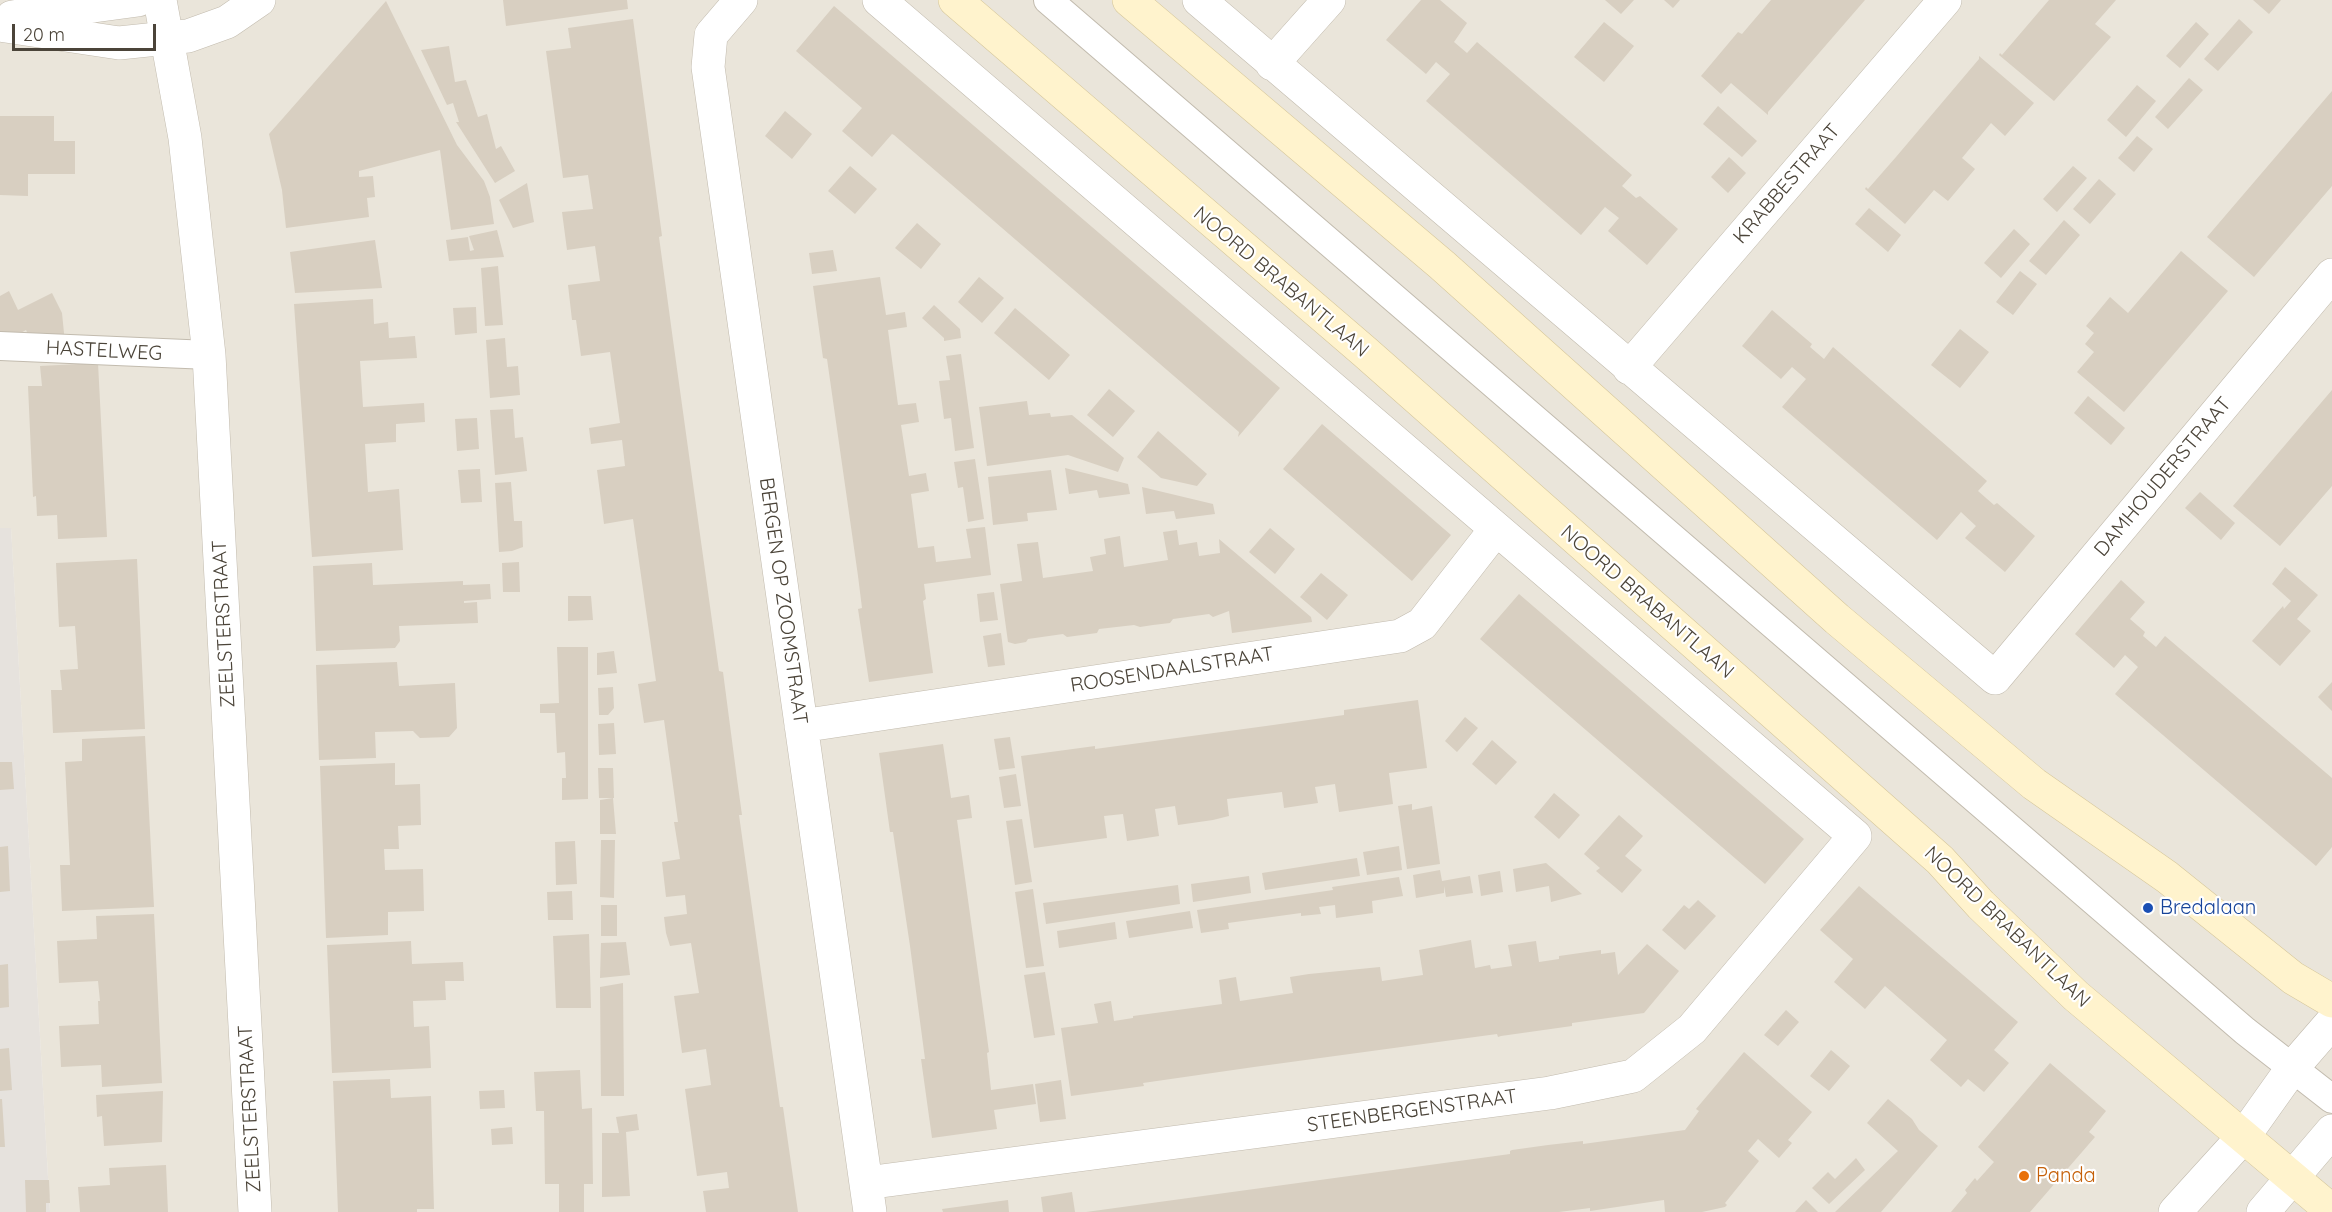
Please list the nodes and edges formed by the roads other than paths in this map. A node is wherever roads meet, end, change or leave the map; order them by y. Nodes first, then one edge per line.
1 (138, 0) edge
2 (160, 0) edge
3 (259, 0) edge
4 (741, 0) edge
5 (879, 0) edge
6 (955, 0) edge
7 (1048, 0) edge
8 (1129, 0) edge
9 (1199, 0) edge
10 (1329, 0) edge
11 (1945, 0) edge
12 (0, 19) edge
13 (0, 25) edge
14 (167, 38) junction
15 (1272, 64) junction
16 (2332, 275) edge
17 (0, 346) edge
18 (209, 356) junction
19 (1629, 368) junction
20 (1496, 529) junction
21 (801, 726) junction
22 (2332, 1001) edge
23 (2332, 1022) edge
24 (2293, 1067) junction
25 (2332, 1099) edge
26 (2332, 1131) edge
27 (2244, 1136) junction
28 (2293, 1179) junction
29 (868, 1197) edge
30 (2332, 1211) edge
31 (255, 1212) edge
32 (2175, 1212) edge
33 (2263, 1212) edge

1 - 12 street
2 - 14 street, ZEELSTERSTRAAT
3 - 14 street
4 - 21 street, BERGEN OP ZOOMSTRAAT
5 - 20 street
6 - 27 main road, NOORD BRABANTLAAN
7 - 24 lane
8 - 22 main road
9 - 15 street
10 - 15 street
11 - 19 street, KRABBESTRAAT
13 - 14 street
14 - 18 street, ZEELSTERSTRAAT
15 - 19 street
16 - 19 street, DAMHOUDERSTRAAT
17 - 18 lane, HASTELWEG
18 - 31 street, ZEELSTERSTRAAT
20 - 21 street, ROOSENDAALSTRAAT
20 - 29 street, STEENBERGENSTRAAT
21 - 29 street, BERGEN OP ZOOMSTRAAT
23 - 24 street
24 - 25 lane
24 - 27 street
26 - 28 street
27 - 28 main road, NOORD BRABANTLAAN
27 - 32 street
28 - 30 main road, NOORD BRABANTLAAN
28 - 33 street

